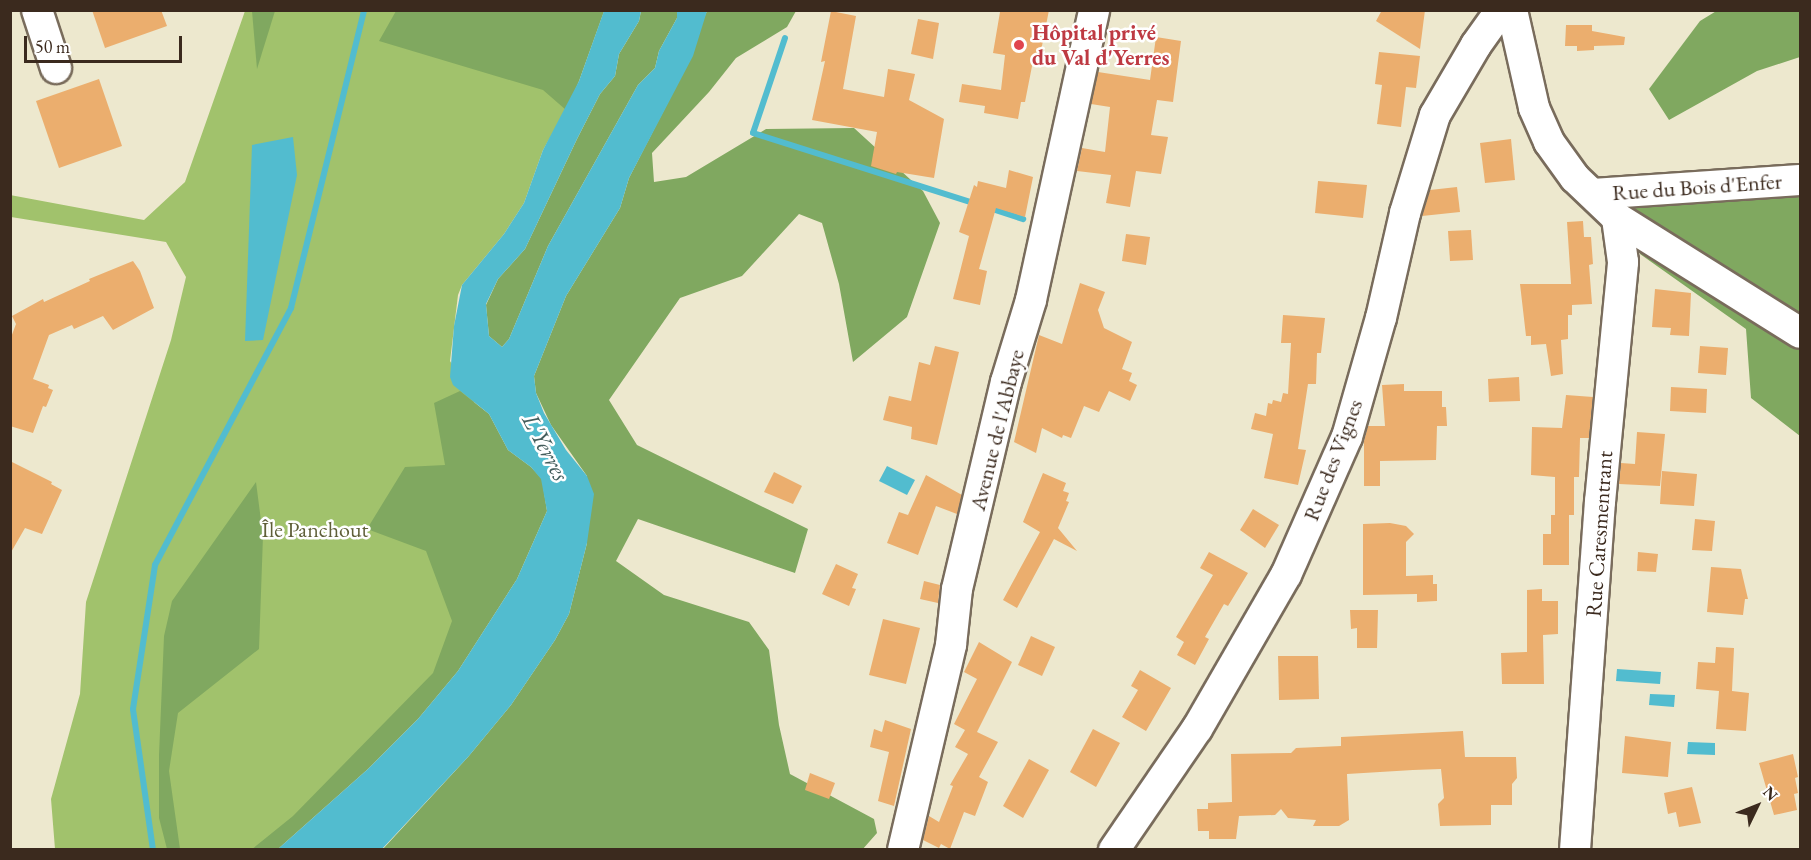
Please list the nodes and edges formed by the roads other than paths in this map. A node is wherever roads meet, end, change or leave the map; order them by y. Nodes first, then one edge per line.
1 (38, 10) edge
2 (1094, 10) edge
3 (1501, 10) edge
4 (1512, 10) edge
5 (57, 68) dead end
6 (1800, 180) edge
7 (1593, 194) junction
8 (1617, 218) junction
9 (1800, 333) edge
10 (903, 849) edge
11 (1114, 849) edge
12 (1575, 849) edge

1 - 5 street
2 - 10 street, Avenue de l'Abbaye
3 - 11 street, Rue des Vignes
4 - 7 street
6 - 7 street, Rue du Bois d'Enfer
7 - 8 street
8 - 9 street
8 - 12 street, Rue Caresmentrant

